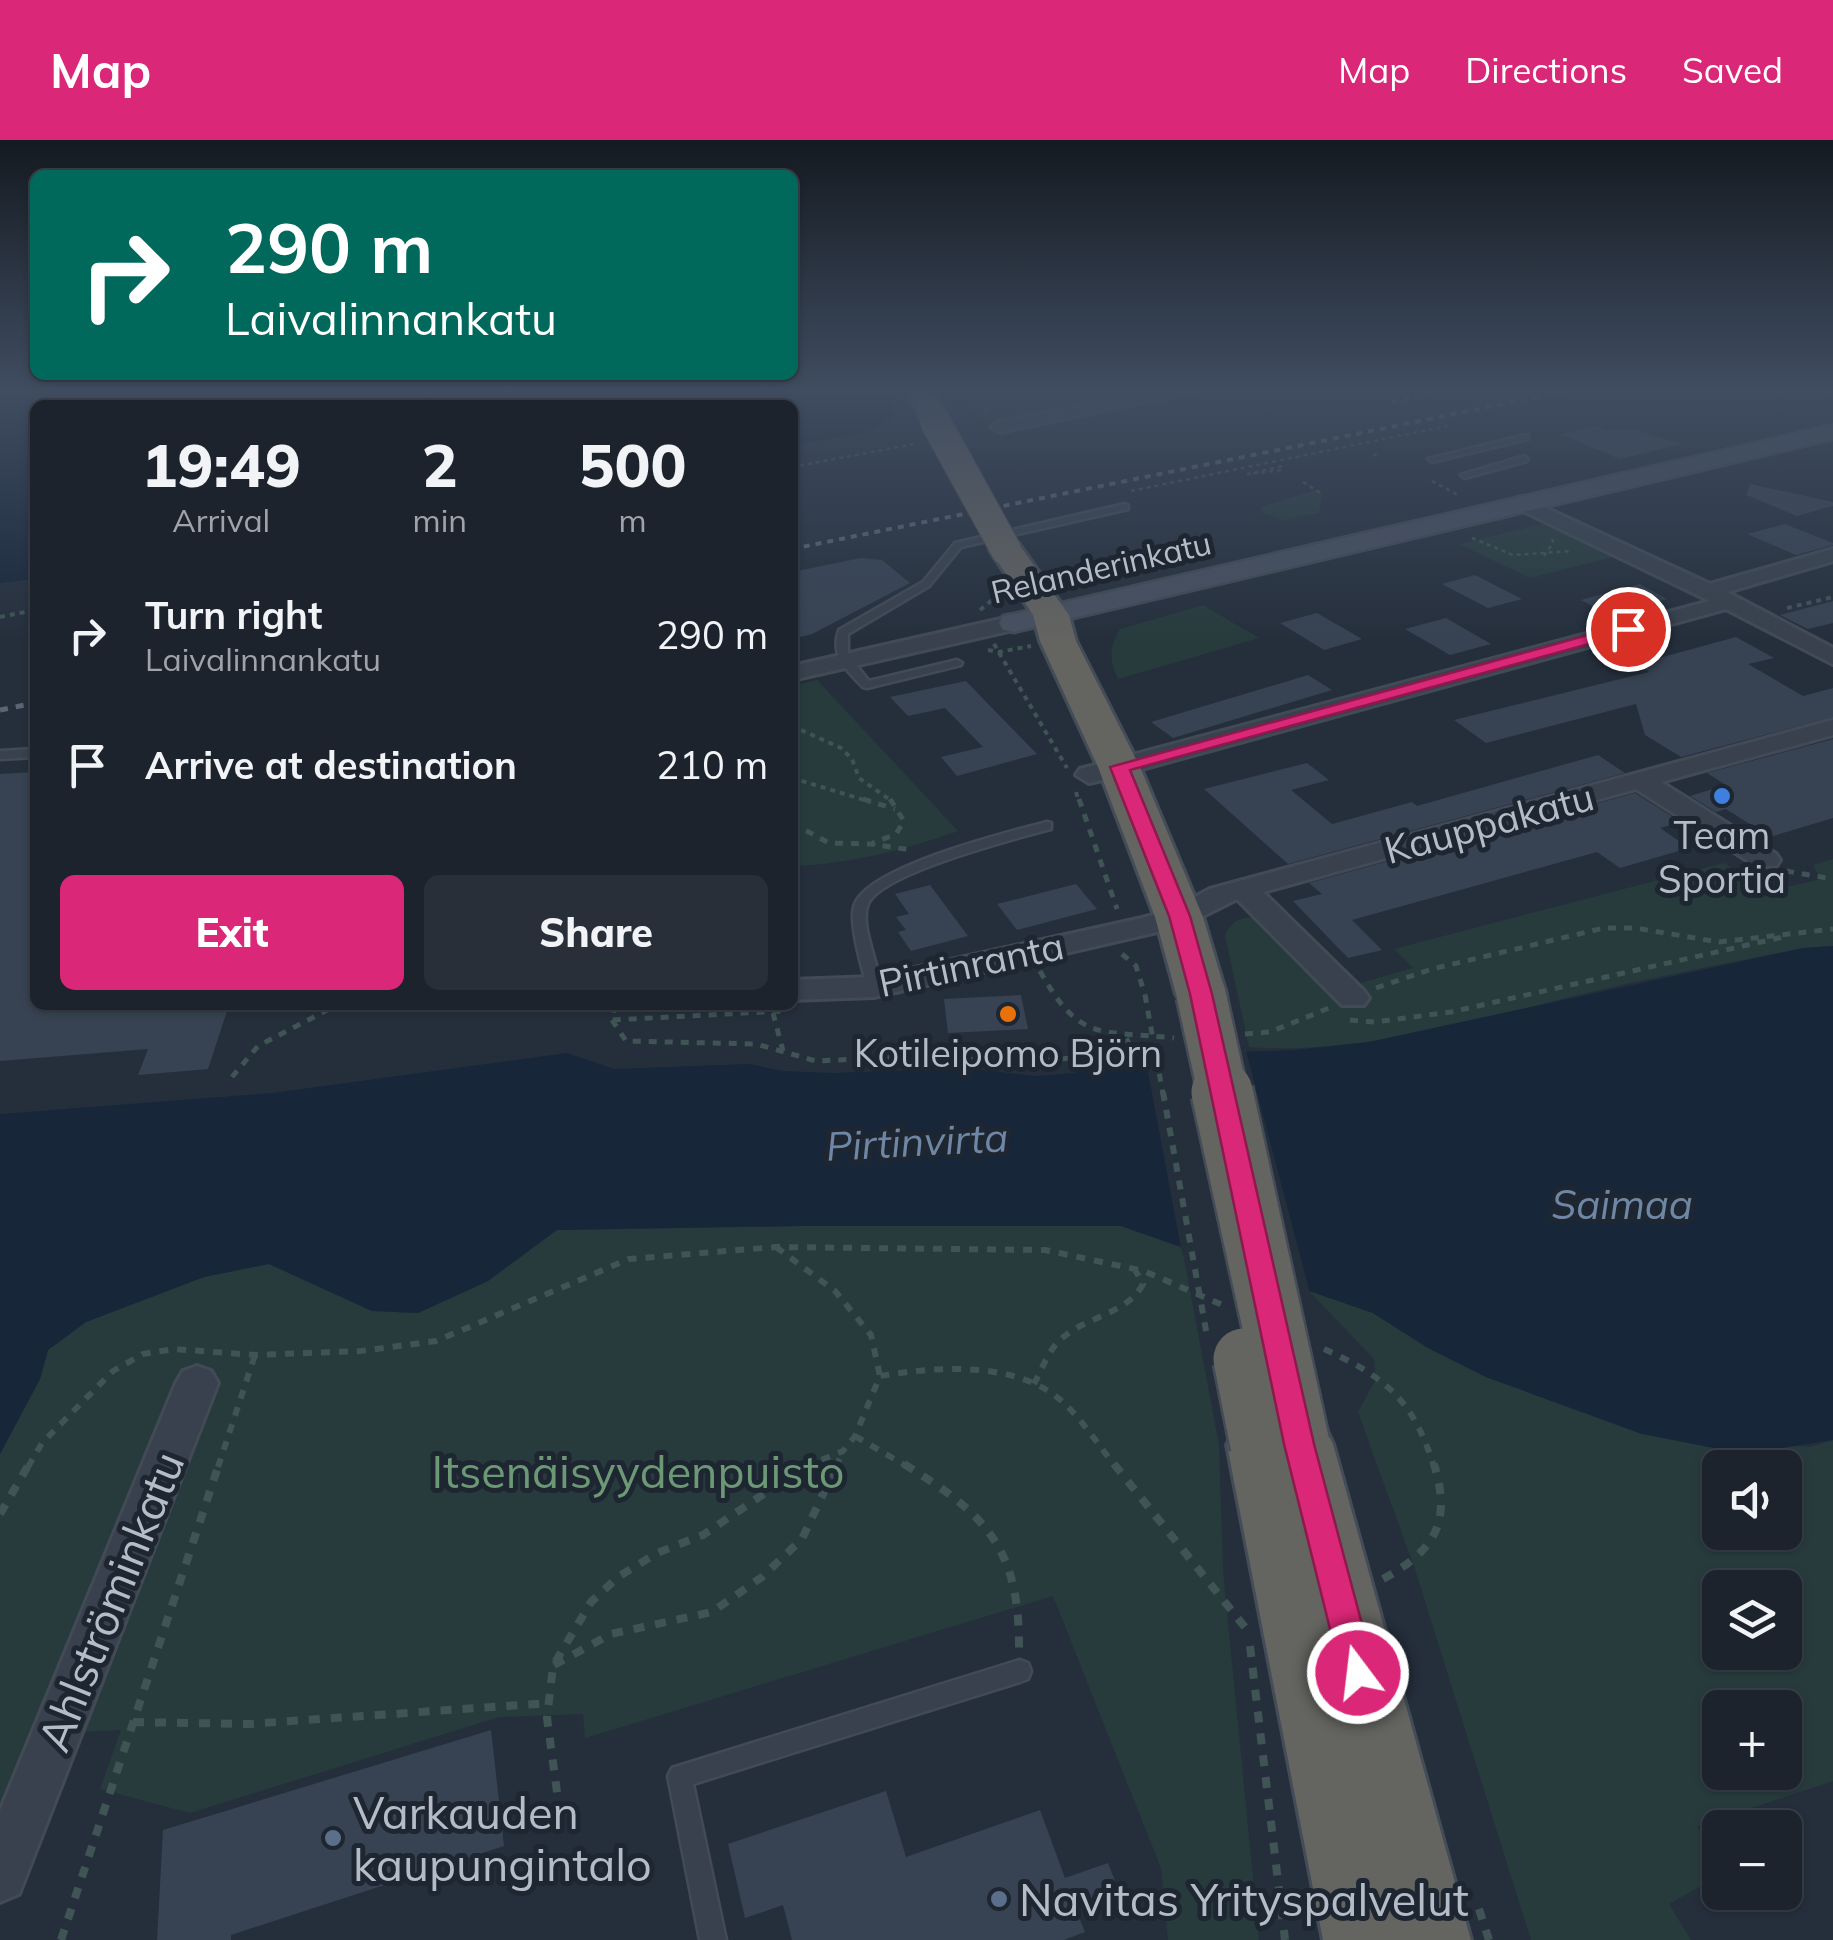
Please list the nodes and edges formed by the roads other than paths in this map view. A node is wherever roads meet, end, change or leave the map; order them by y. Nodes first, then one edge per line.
1 (954, 474) edge
2 (1469, 474) edge
3 (1649, 474) edge
4 (1465, 475) dead end
5 (1522, 503) junction
6 (1125, 507) dead end
7 (1833, 555) edge
8 (1718, 596) junction
9 (1015, 616) junction
10 (1833, 657) edge
11 (843, 660) junction
12 (957, 663) dead end
13 (798, 671) edge
14 (1833, 726) edge
15 (30, 753) edge
16 (0, 755) edge
17 (1088, 774) junction
18 (1640, 782) junction
19 (1047, 826) dead end
20 (1766, 860) road end
21 (1244, 889) junction
22 (1139, 932) junction
23 (874, 988) junction
24 (1351, 999) road end
25 (798, 1000) edge
26 (197, 1383) dead end
27 (1280, 1444) junction
28 (1020, 1671) road end
29 (0, 1875) edge
30 (713, 1940) edge
31 (1367, 1940) edge
32 (1427, 1940) edge

1 - 9 highway, bridge
2 - 4 lane
3 - 5 main road, Relanderinkatu
5 - 8 street
5 - 9 main road, Relanderinkatu
6 - 11 lane
7 - 8 street
8 - 10 street
8 - 17 street
9 - 11 street, Relanderinkatu
9 - 17 highway
11 - 12 lane
11 - 13 street, Relanderinkatu
14 - 18 street, Kauppakatu
15 - 16 lane
17 - 22 highway
18 - 20 street
18 - 21 street, Kauppakatu
19 - 23 lane
21 - 22 street, Kauppakatu
21 - 24 street
22 - 23 street, Pirtinranta
22 - 27 highway, bridge
23 - 25 street, Pirtinranta
26 - 29 street, Ahlströminkatu
27 - 31 highway
27 - 32 highway
28 - 30 lane

